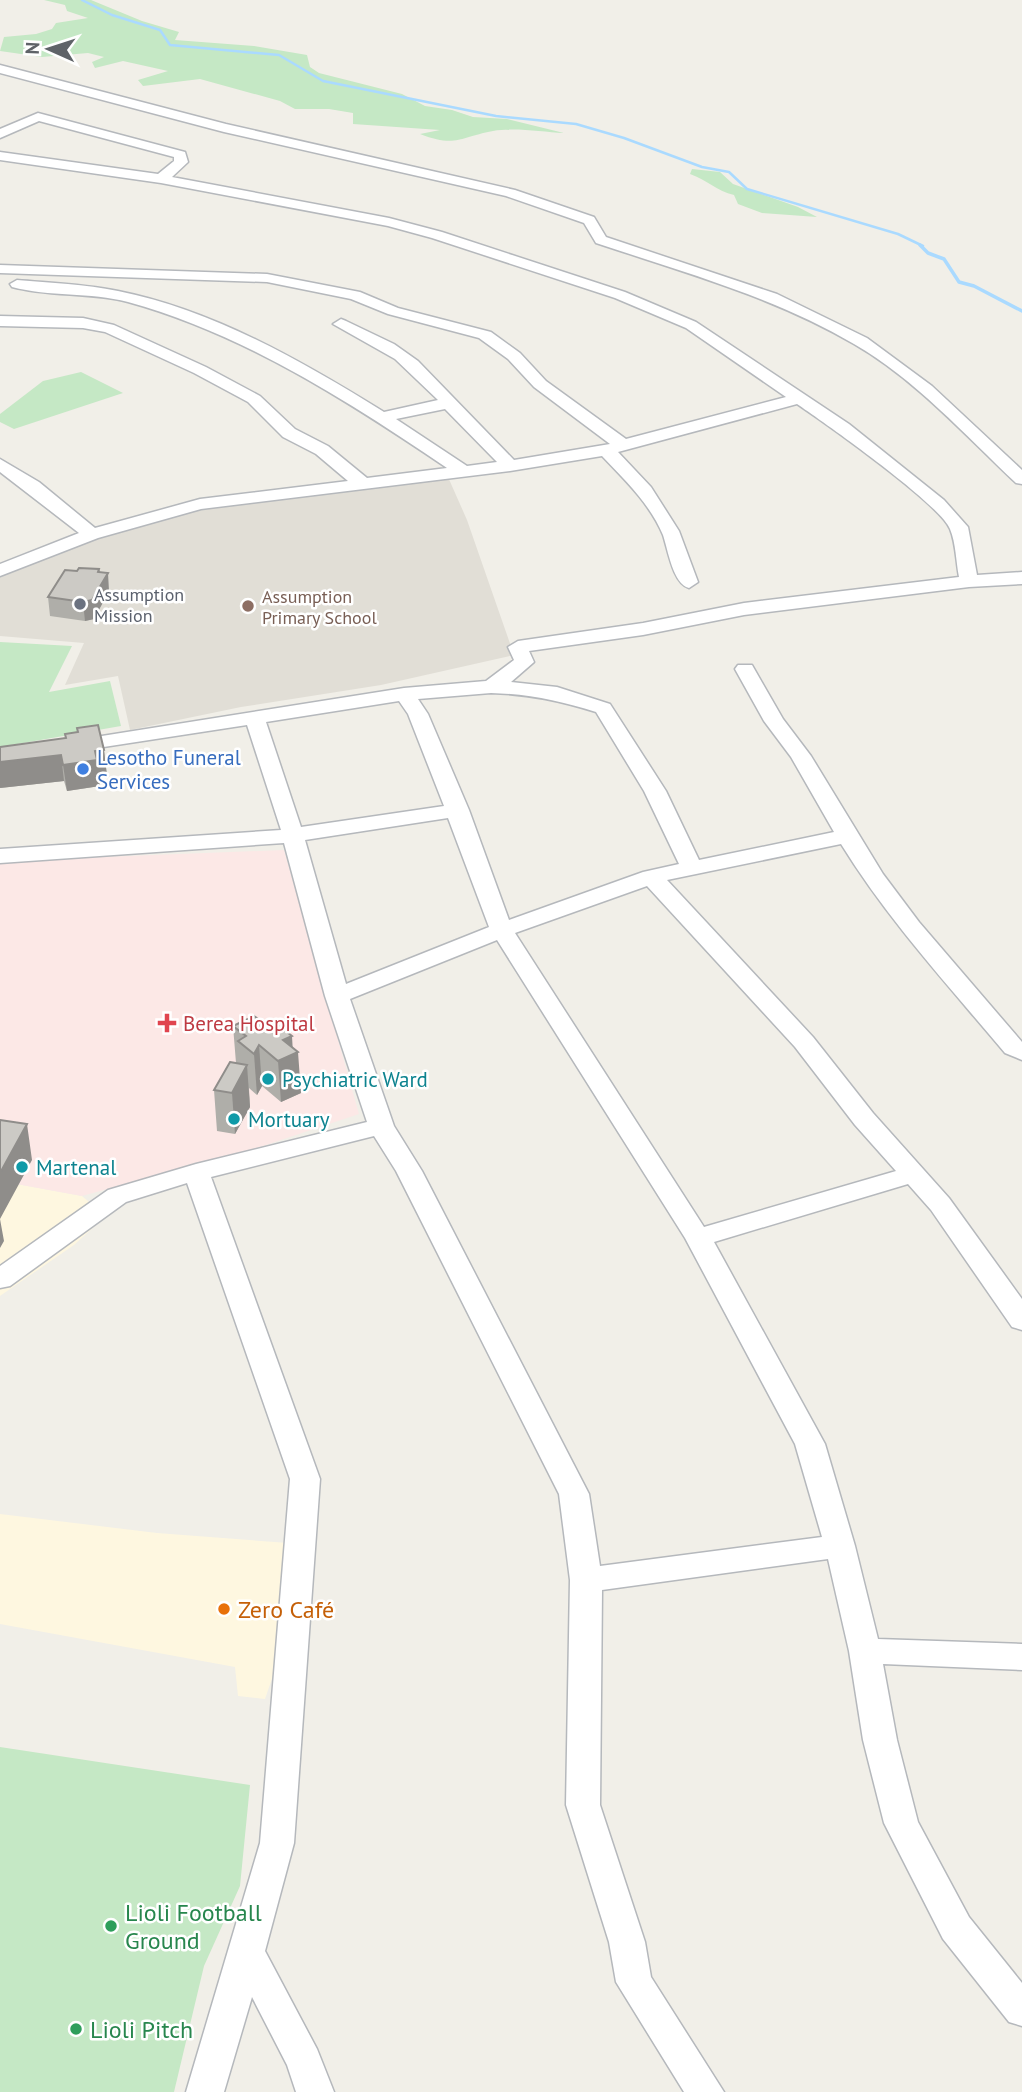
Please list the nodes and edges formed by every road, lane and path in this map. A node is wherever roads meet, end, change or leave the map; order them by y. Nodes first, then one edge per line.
1 (0, 69) edge
2 (0, 134) edge
3 (0, 156) edge
4 (161, 179) junction
5 (157, 257) dead end
6 (172, 275) junction
7 (1, 281) edge
8 (0, 321) edge
9 (341, 324) dead end
10 (801, 398) junction
11 (449, 404) junction
12 (382, 417) junction
13 (615, 447) junction
14 (0, 464) edge
15 (510, 466) junction
16 (464, 472) junction
17 (1022, 478) edge
18 (362, 483) junction
19 (92, 534) junction
20 (0, 569) edge
21 (1022, 578) edge
22 (969, 581) junction
23 (689, 582) dead end
24 (746, 669) dead end
25 (491, 687) junction
26 (404, 694) junction
27 (254, 716) junction
28 (46, 751) edge
29 (458, 810) junction
30 (293, 835) junction
31 (847, 836) junction
32 (0, 856) edge
33 (693, 870) junction
34 (651, 877) junction
35 (502, 930) junction
36 (337, 996) junction
37 (1022, 1053) edge
38 (381, 1126) junction
39 (196, 1172) junction
40 (914, 1174) junction
41 (698, 1238) junction
42 (0, 1279) edge
43 (1022, 1320) edge
44 (840, 1546) junction
45 (586, 1580) junction
46 (865, 1651) junction
47 (1022, 1657) edge
48 (247, 1952) junction
49 (1022, 2010) edge
50 (205, 2092) edge
51 (316, 2092) edge
52 (705, 2092) edge

1 - 17 street
2 - 4 street
3 - 4 street
4 - 10 street
5 - 6 street
6 - 7 street
6 - 13 street
7 - 12 street
8 - 18 street
9 - 11 street
10 - 13 street
10 - 22 street
11 - 12 street
11 - 15 street
12 - 16 street
13 - 15 street
13 - 23 street
14 - 19 street
15 - 16 street
16 - 18 street
18 - 19 street
19 - 20 street
21 - 22 street
22 - 25 street
24 - 31 street
25 - 26 street
25 - 33 street
26 - 27 street
26 - 29 street
27 - 28 street
27 - 30 street
29 - 30 street
29 - 35 street
30 - 32 street
30 - 36 street
31 - 33 street
31 - 37 street
33 - 34 street
34 - 35 street
34 - 40 street
35 - 36 street
35 - 41 street
36 - 38 street
38 - 39 street
38 - 45 street
39 - 42 street
39 - 48 street
40 - 41 street
40 - 43 street
41 - 44 street
44 - 45 street
44 - 46 street
45 - 52 street
46 - 47 street
46 - 49 street
48 - 50 street
48 - 51 street

